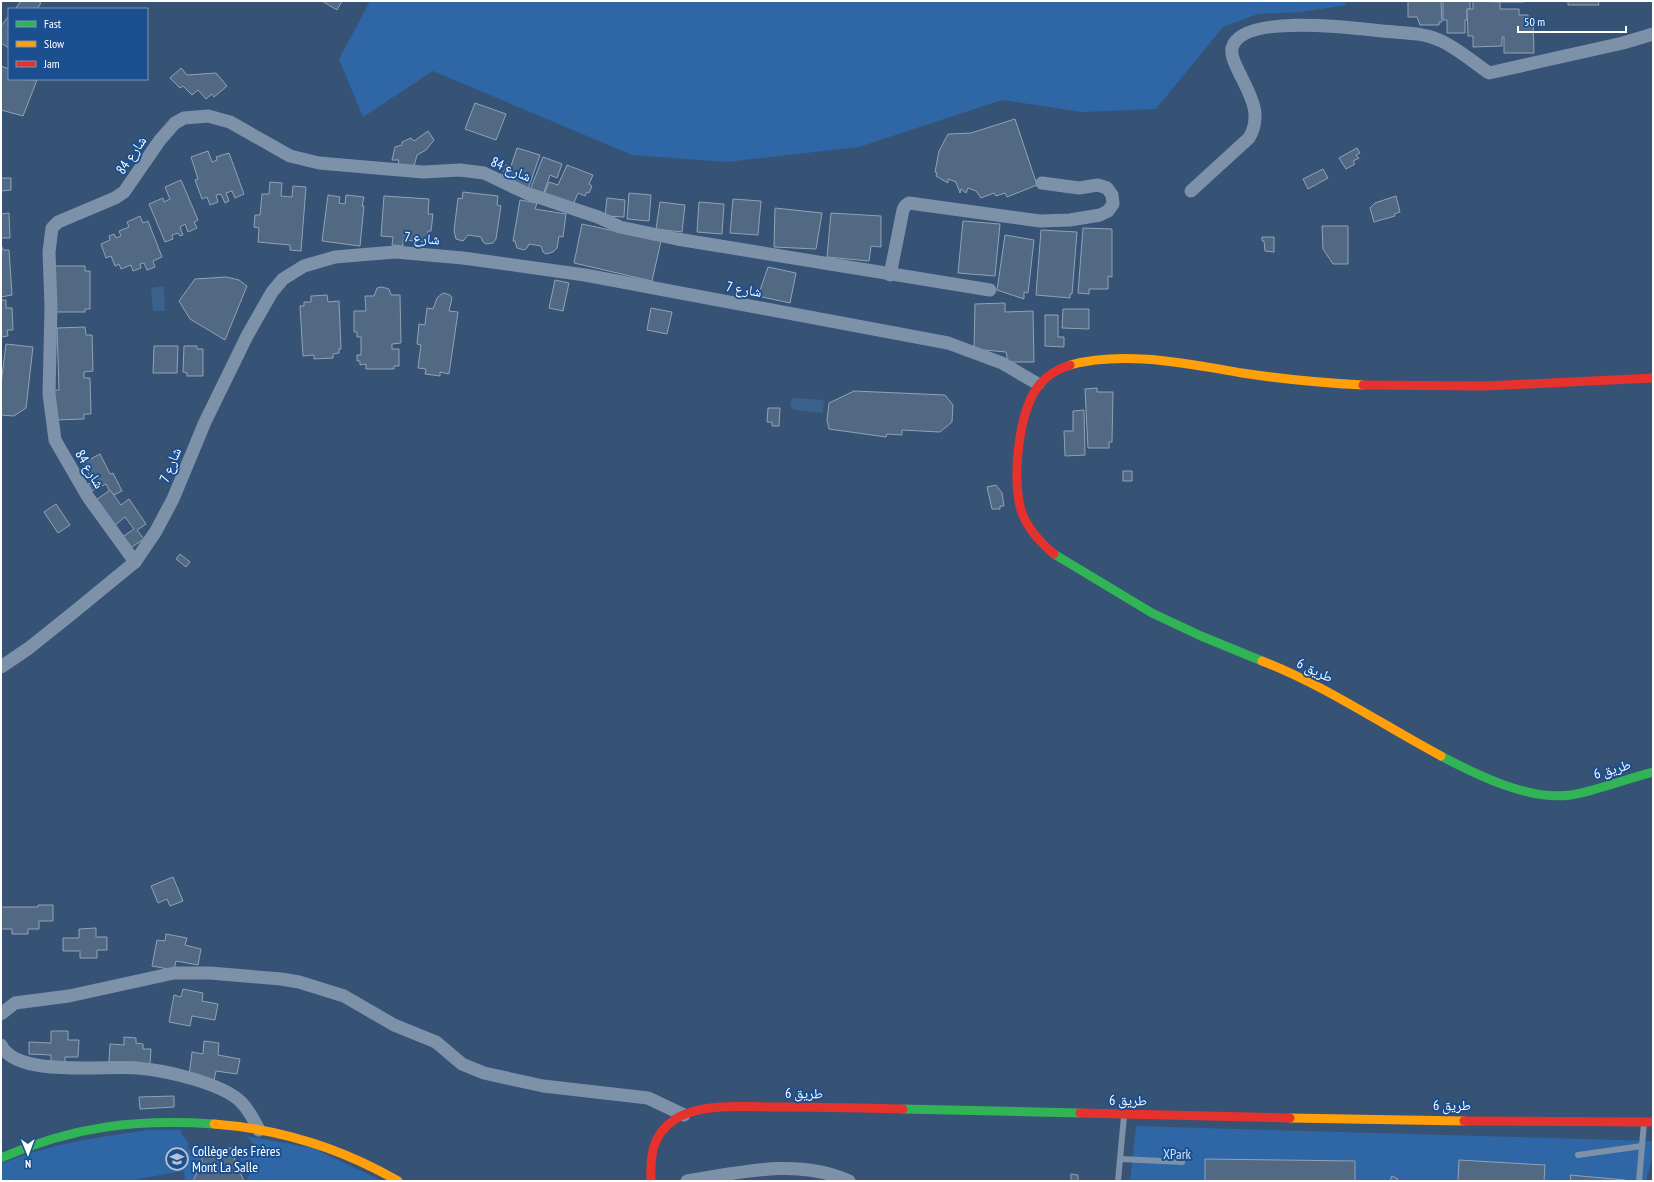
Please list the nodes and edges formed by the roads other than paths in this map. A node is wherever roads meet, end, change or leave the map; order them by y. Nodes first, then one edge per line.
1 (1653, 34) edge
2 (1042, 184) dead end
3 (1191, 191) dead end
4 (890, 275) junction
5 (990, 290) dead end
6 (1653, 378) edge
7 (1038, 384) junction
8 (135, 562) junction
9 (1, 667) edge
10 (1653, 772) edge
11 (1, 1014) edge
12 (1, 1045) edge
13 (1124, 1114) junction
14 (684, 1115) junction
15 (1648, 1122) edge
16 (259, 1130) junction
17 (1642, 1146) junction
18 (1578, 1155) dead end
19 (1, 1158) edge
20 (1121, 1159) junction
21 (1182, 1162) dead end
22 (398, 1181) edge
23 (651, 1181) edge
24 (687, 1181) edge
25 (849, 1181) edge
26 (1118, 1181) edge
27 (1639, 1181) edge

1 - 3 street
2 - 4 street
4 - 5 street, شارع 84
4 - 8 street, شارع 84
6 - 7 street
7 - 8 street, شارع 7
7 - 10 street, طريق 6
8 - 9 street, شارع 7
11 - 14 street
12 - 16 street
13 - 14 street, طريق 6
13 - 15 street, طريق 6
13 - 20 lane
14 - 23 street, طريق 6
15 - 17 lane
16 - 19 street
16 - 22 street
17 - 18 lane
17 - 27 lane
20 - 21 lane
20 - 26 lane
24 - 25 street

